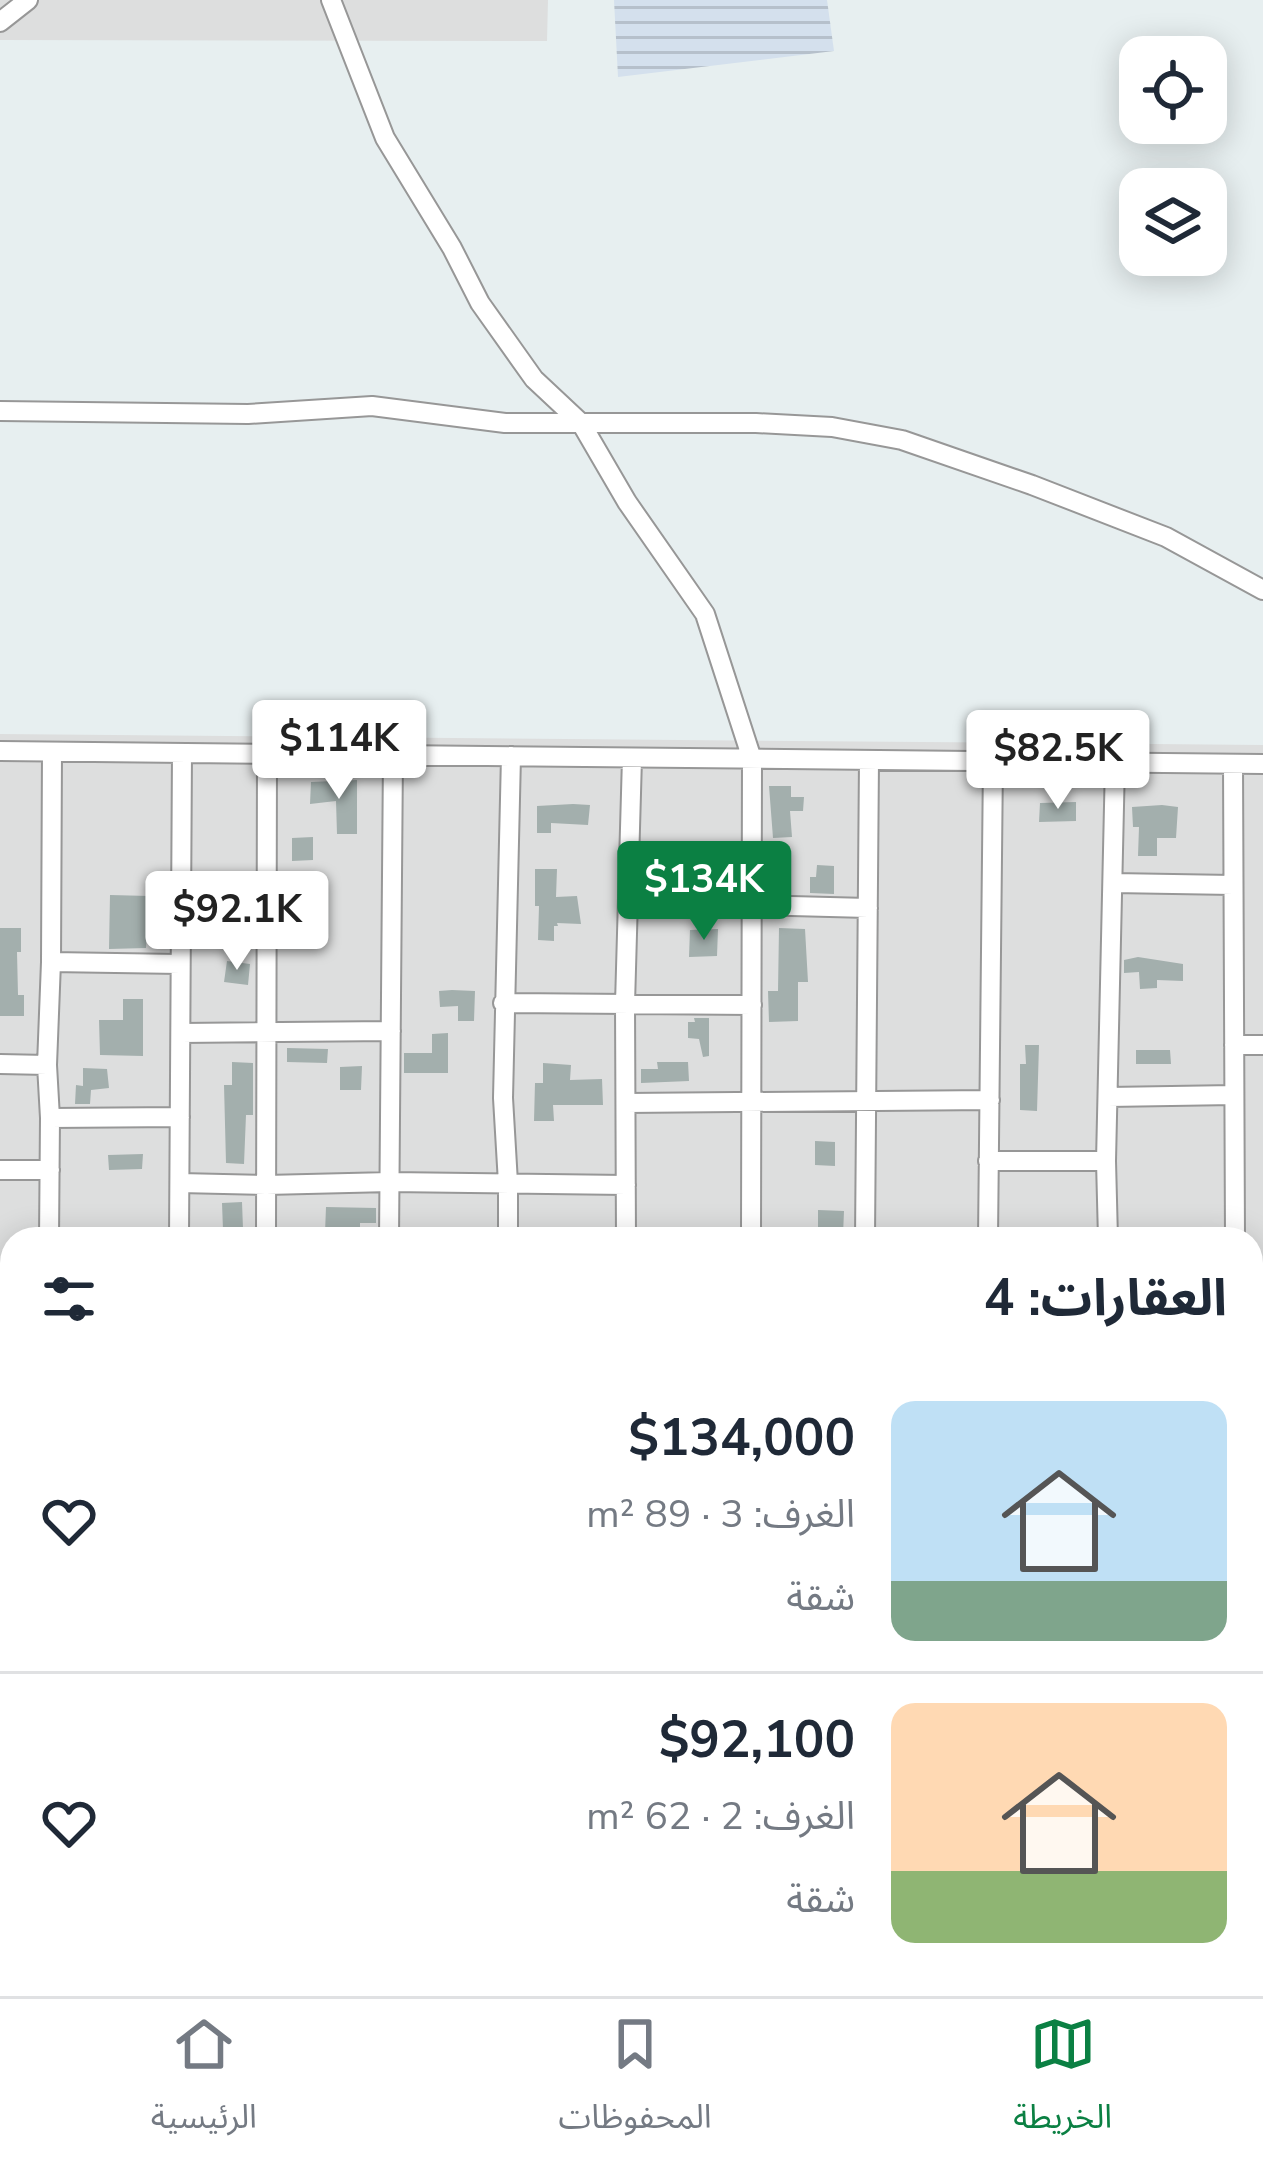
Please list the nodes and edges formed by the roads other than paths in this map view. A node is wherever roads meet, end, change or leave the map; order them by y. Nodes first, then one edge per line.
1 (28, 0) edge
2 (331, 0) edge
3 (0, 22) edge
4 (0, 411) edge
5 (581, 423) junction
6 (1263, 590) edge
7 (0, 752) edge
8 (52, 752) junction
9 (182, 753) junction
10 (267, 754) junction
11 (393, 755) junction
12 (511, 756) junction
13 (632, 758) junction
14 (752, 759) junction
15 (869, 760) junction
16 (993, 761) junction
17 (1115, 763) junction
18 (1233, 764) junction
19 (1263, 764) edge
20 (1113, 883) junction
21 (1233, 885) junction
22 (752, 905) junction
23 (868, 908) junction
24 (51, 962) junction
25 (180, 964) junction
26 (503, 1003) junction
27 (626, 1004) junction
28 (752, 1005) junction
29 (391, 1031) junction
30 (266, 1032) junction
31 (181, 1033) junction
32 (1234, 1045) junction
33 (1263, 1045) edge
34 (0, 1064) edge
35 (47, 1064) junction
36 (1234, 1095) junction
37 (1108, 1096) junction
38 (866, 1099) junction
39 (990, 1100) junction
40 (626, 1103) junction
41 (751, 1103) junction
42 (180, 1117) junction
43 (50, 1118) junction
44 (1106, 1160) junction
45 (988, 1161) junction
46 (0, 1170) edge
47 (50, 1170) junction
48 (390, 1182) junction
49 (180, 1183) junction
50 (508, 1183) junction
51 (266, 1185) junction
52 (626, 1185) junction
53 (49, 1227) edge
54 (179, 1227) edge
55 (266, 1227) edge
56 (389, 1227) edge
57 (508, 1227) edge
58 (626, 1227) edge
59 (751, 1227) edge
60 (865, 1227) edge
61 (988, 1227) edge
62 (1108, 1227) edge
63 (1234, 1227) edge

1 - 3 street
2 - 5 street
4 - 5 street
5 - 6 street
5 - 14 street
7 - 8 street
8 - 9 street
8 - 24 street
9 - 10 street
9 - 25 street
10 - 11 street
10 - 30 street
11 - 12 street
11 - 29 street
12 - 13 street
12 - 26 street
13 - 14 street
13 - 27 street
14 - 15 street
14 - 22 street
15 - 16 street
15 - 23 street
16 - 17 street
16 - 39 street
17 - 18 street
17 - 20 street
18 - 19 street
18 - 21 street
20 - 21 street
20 - 37 street
21 - 32 street
22 - 23 street
22 - 28 street
23 - 38 street
24 - 25 street
24 - 35 street
25 - 31 street
26 - 27 street
26 - 50 street
27 - 28 street
27 - 40 street
28 - 41 street
29 - 30 street
29 - 48 street
30 - 31 street
30 - 51 street
31 - 42 street
32 - 33 street
32 - 36 street
34 - 35 street
35 - 43 street
36 - 37 street
36 - 63 street
37 - 44 street
38 - 39 street
38 - 41 street
38 - 60 street
39 - 45 street
40 - 41 street
40 - 52 street
41 - 59 street
42 - 43 street
42 - 49 street
43 - 47 street
44 - 45 street
44 - 62 street
45 - 61 street
46 - 47 street
47 - 53 street
48 - 50 street
48 - 51 street
48 - 56 street
49 - 51 street
49 - 54 street
50 - 52 street
50 - 57 street
51 - 55 street
52 - 58 street

